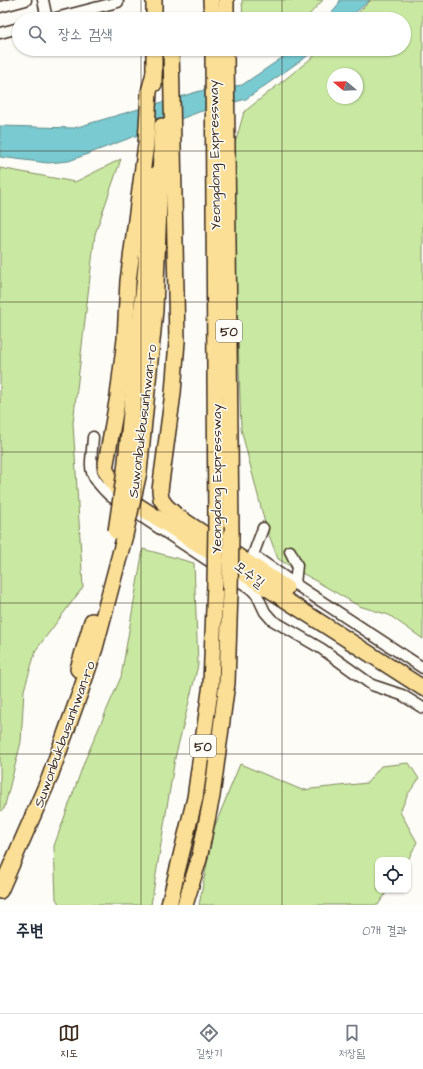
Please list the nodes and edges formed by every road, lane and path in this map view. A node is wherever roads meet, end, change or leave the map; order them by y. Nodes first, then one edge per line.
1 (26, 0) edge
2 (43, 0) edge
3 (154, 0) edge
4 (163, 0) edge
5 (211, 0) edge
6 (226, 0) edge
7 (118, 2) dead end
8 (0, 7) edge
9 (46, 12) edge
10 (79, 12) edge
11 (154, 12) edge
12 (163, 12) edge
13 (212, 12) edge
14 (226, 12) edge
15 (12, 30) edge
16 (0, 33) edge
17 (154, 56) edge
18 (163, 56) edge
19 (170, 56) edge
20 (213, 56) edge
21 (226, 56) edge
22 (221, 129) junction
23 (158, 140) junction
24 (93, 438) dead end
25 (263, 528) dead end
26 (120, 533) junction
27 (293, 554) dead end
28 (295, 584) junction
29 (423, 668) edge
30 (423, 680) edge
31 (423, 688) edge
32 (423, 708) edge
33 (0, 866) edge
34 (0, 890) edge
35 (168, 905) edge
36 (185, 905) edge

1 - 8 street
2 - 9 street
3 - 11 highway
4 - 12 highway
5 - 13 highway
6 - 14 highway
7 - 10 street
15 - 16 street
17 - 23 highway, Suwonbukbusunhwan-ro
18 - 23 highway, Suwonbukbusunhwan-ro
19 - 23 highway
20 - 22 highway, Yeongdong Expressway / 50
21 - 22 highway, Yeongdong Expressway / 50
22 - 35 highway, Yeongdong Expressway / 50, bridge
22 - 36 highway, Yeongdong Expressway / 50, bridge
23 - 26 highway, Suwonbukbusunhwan-ro, bridge
23 - 30 highway
23 - 31 highway
24 - 32 street, 모수길
25 - 28 street
26 - 33 highway, Suwonbukbusunhwan-ro
26 - 34 highway, Suwonbukbusunhwan-ro
27 - 28 street
28 - 29 street

